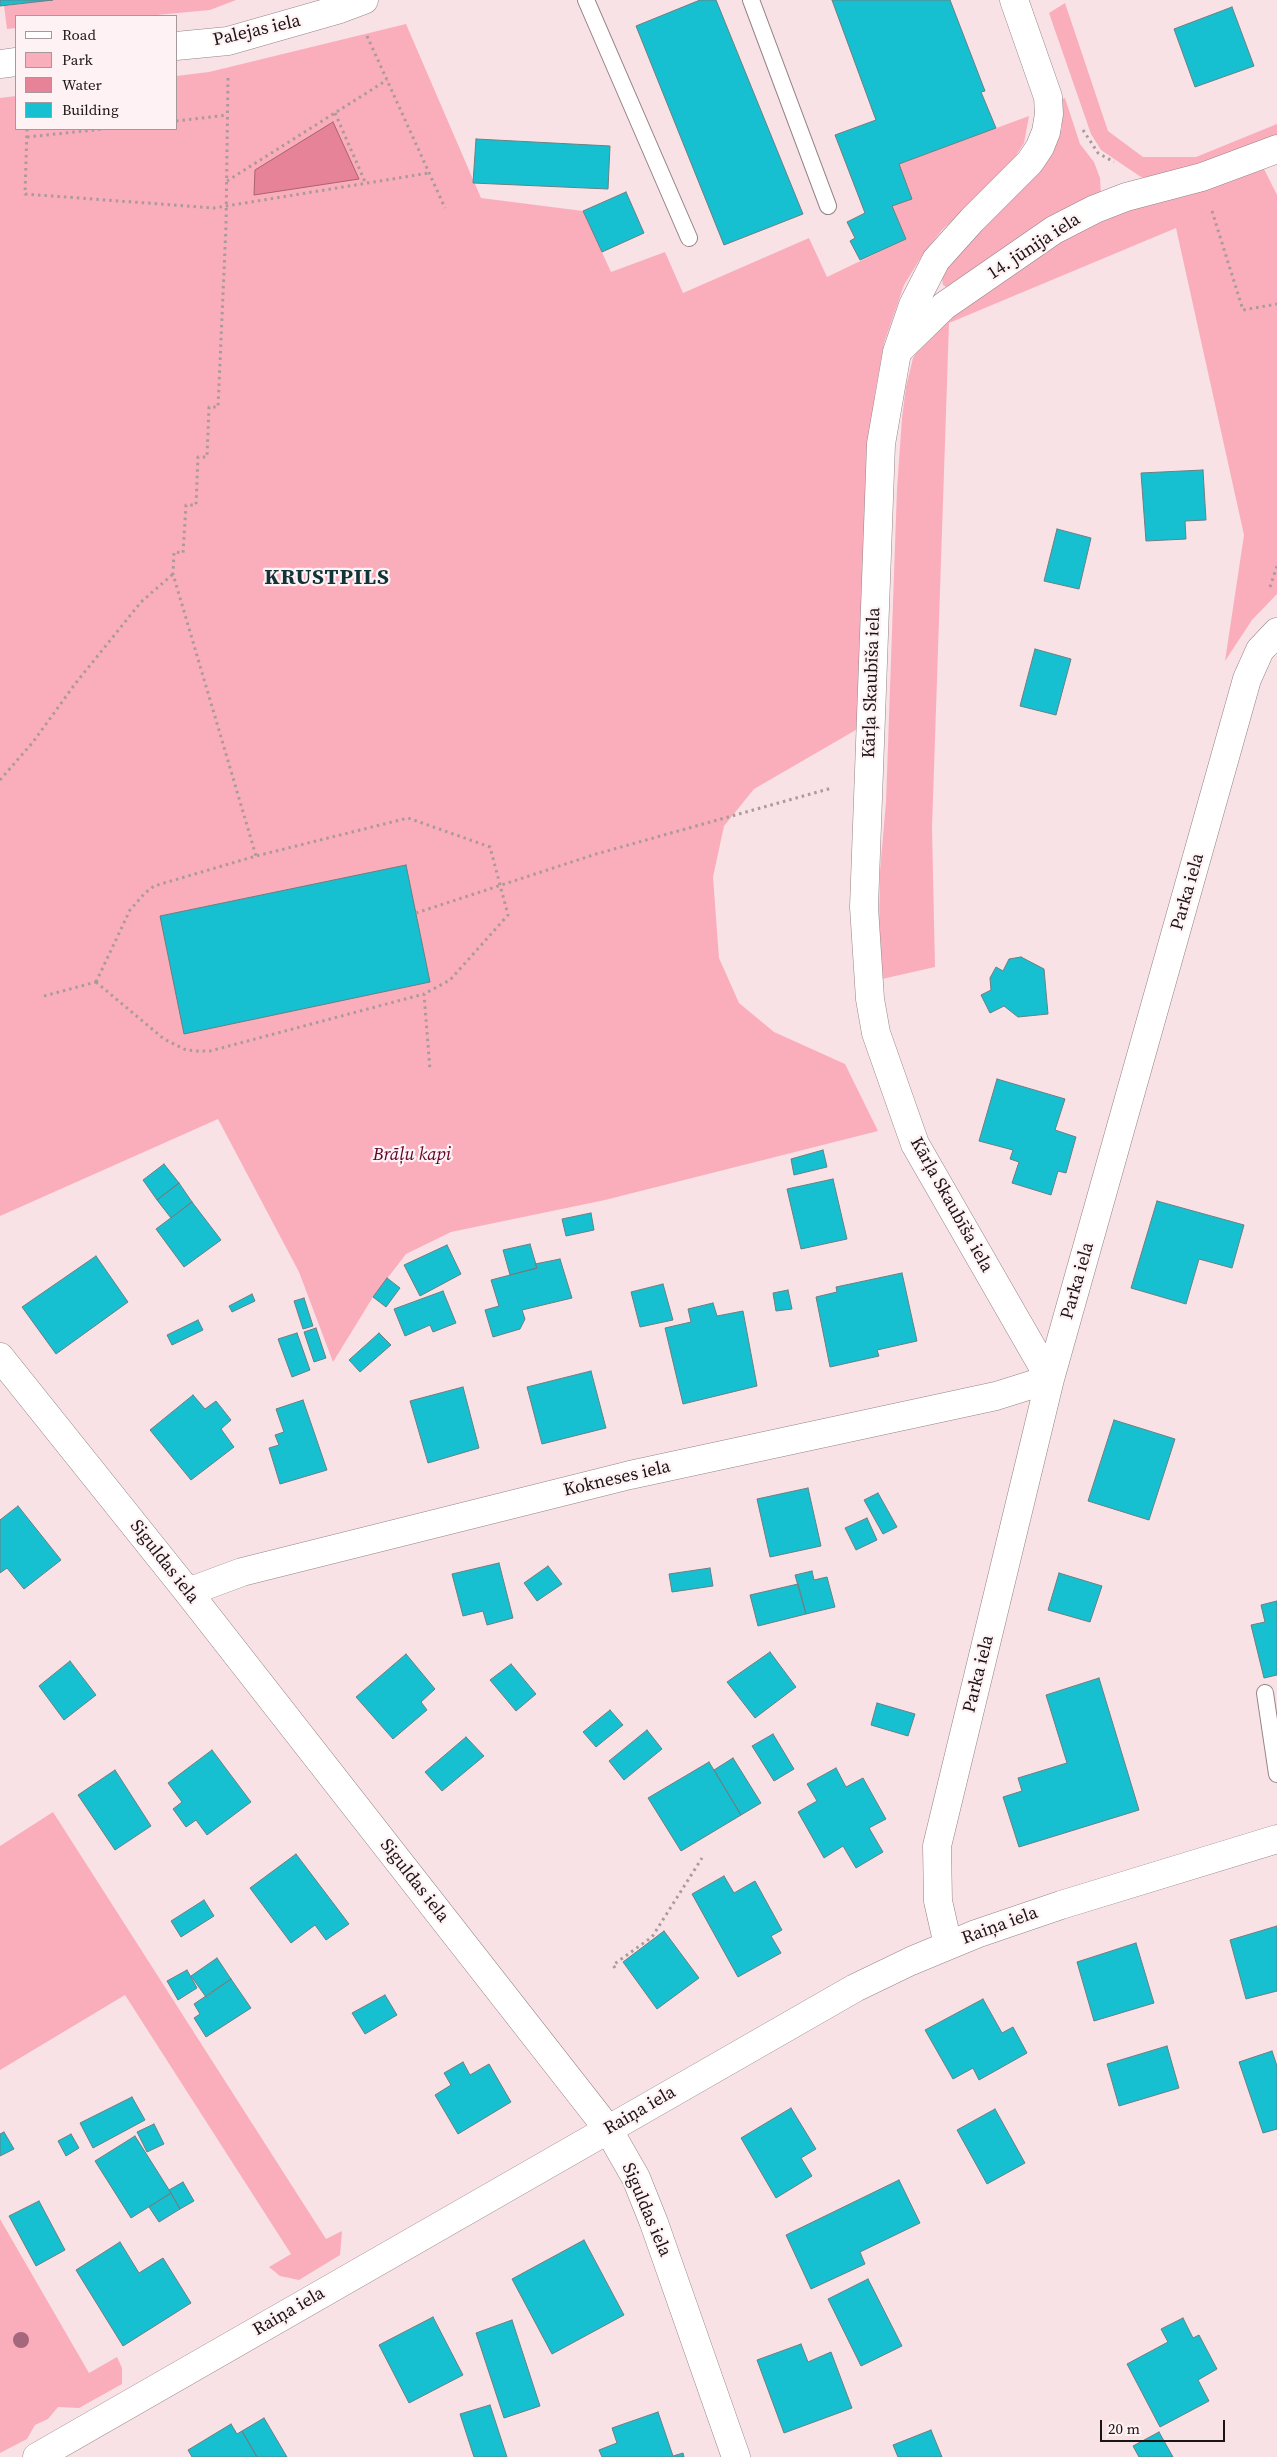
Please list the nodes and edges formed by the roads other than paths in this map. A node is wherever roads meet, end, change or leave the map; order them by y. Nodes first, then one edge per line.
1 (586, 0) edge
2 (751, 0) edge
3 (1014, 0) edge
4 (348, 3) edge
5 (178, 46) edge
6 (15, 62) edge
7 (0, 64) edge
8 (1277, 149) edge
9 (828, 206) dead end
10 (689, 238) dead end
11 (897, 352) junction
12 (1277, 632) edge
13 (0, 1357) edge
14 (1050, 1379) junction
15 (188, 1592) junction
16 (1265, 1693) dead end
17 (1277, 1774) edge
18 (1277, 1839) edge
19 (948, 1945) junction
20 (608, 2129) junction
21 (36, 2457) edge
22 (736, 2457) edge

1 - 10 lane
2 - 9 lane
3 - 11 street, Kārļa Skaubīša iela
4 - 5 street, Palejas iela
6 - 7 street
8 - 11 street, 14. jūnija iela
11 - 14 street, Kārļa Skaubīša iela
12 - 14 street, Parka iela
13 - 15 street, Siguldas iela
14 - 15 street, Kokneses iela
14 - 19 street, Parka iela
15 - 20 street, Siguldas iela
16 - 17 lane
18 - 19 street, Raiņa iela
19 - 20 street, Raiņa iela
20 - 21 street, Raiņa iela
20 - 22 street, Siguldas iela

